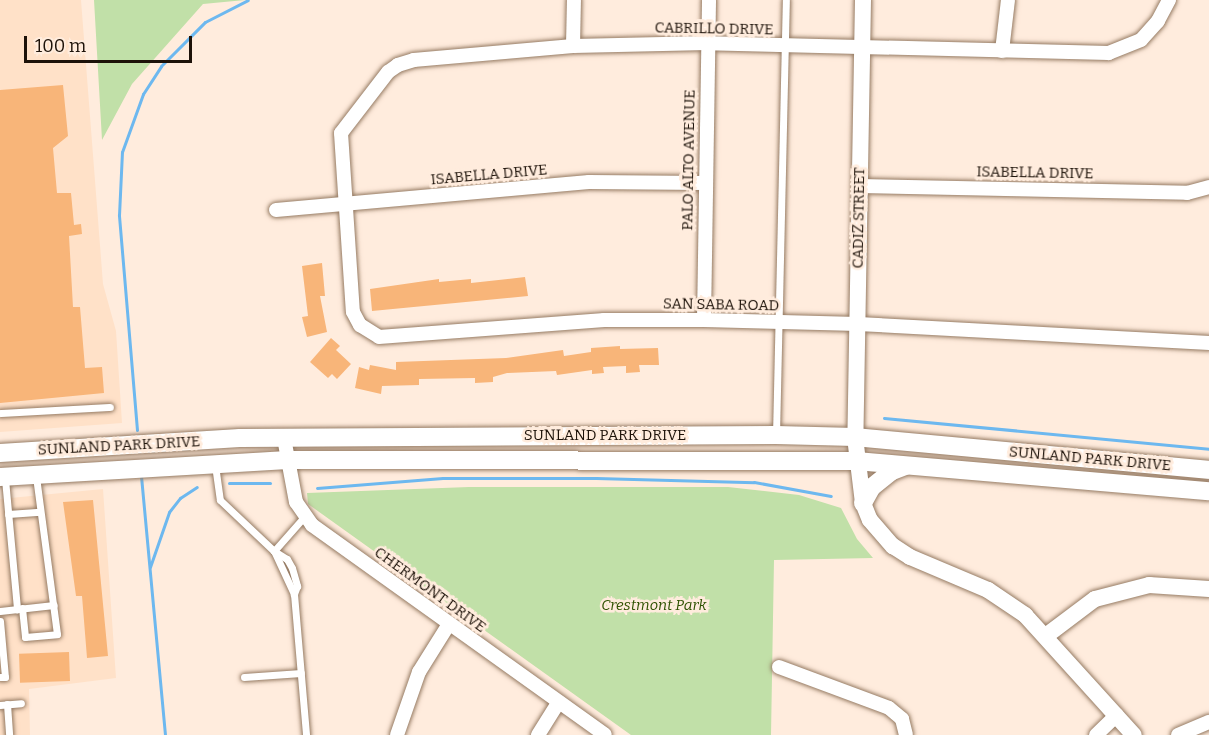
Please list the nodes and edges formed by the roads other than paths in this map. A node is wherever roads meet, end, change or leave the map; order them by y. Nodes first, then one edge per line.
1 (574, 0) edge
2 (709, 0) edge
3 (786, 0) edge
4 (863, 0) edge
5 (1008, 0) edge
6 (1169, 0) edge
7 (708, 44) junction
8 (573, 46) junction
9 (785, 47) junction
10 (862, 49) junction
11 (1002, 51) junction
12 (705, 183) junction
13 (860, 186) junction
14 (1209, 187) edge
15 (344, 205) junction
16 (276, 210) dead end
17 (704, 320) junction
18 (779, 322) junction
19 (858, 324) junction
20 (1209, 343) edge
21 (110, 407) dead end
22 (0, 413) edge
23 (776, 435) junction
24 (855, 437) junction
25 (284, 438) junction
26 (0, 453) edge
27 (287, 460) junction
28 (856, 461) junction
29 (215, 463) junction
30 (908, 465) junction
31 (1209, 470) edge
32 (36, 474) junction
33 (2, 477) edge
34 (1209, 491) edge
35 (863, 503) junction
36 (40, 512) junction
37 (8, 514) junction
38 (304, 517) junction
39 (274, 551) junction
40 (1209, 589) edge
41 (54, 605) junction
42 (19, 608) junction
43 (0, 611) edge
44 (0, 621) edge
45 (450, 624) junction
46 (1047, 635) junction
47 (1, 638) edge
48 (779, 667) dead end
49 (301, 673) junction
50 (0, 677) edge
51 (244, 677) dead end
52 (559, 702) junction
53 (21, 703) dead end
54 (3, 704) edge
55 (1117, 715) junction
56 (1209, 722) edge
57 (9, 735) edge
58 (306, 735) edge
59 (397, 735) edge
60 (538, 735) edge
61 (605, 735) edge
62 (906, 735) edge
63 (1096, 735) edge
64 (1134, 735) edge
65 (1178, 735) edge

1 - 8 street
2 - 7 street, PALO ALTO AVENUE
3 - 9 lane
4 - 10 street, CADIZ STREET
5 - 11 street
6 - 11 street, CABRILLO DRIVE
7 - 8 street, CABRILLO DRIVE
7 - 9 street, CABRILLO DRIVE
7 - 12 street, PALO ALTO AVENUE
8 - 15 street, CABRILLO DRIVE
9 - 10 street, CABRILLO DRIVE
9 - 18 lane
10 - 11 street, CABRILLO DRIVE
10 - 13 street, CADIZ STREET
12 - 15 street, ISABELLA DRIVE
12 - 17 street, PALO ALTO AVENUE
13 - 14 street, ISABELLA DRIVE
13 - 19 street, CADIZ STREET
15 - 16 street, ISABELLA DRIVE
15 - 17 street, SAN SABA ROAD
17 - 18 street, SAN SABA ROAD
18 - 19 street, SAN SABA ROAD
18 - 23 lane
19 - 20 street, SAN SABA ROAD
19 - 24 street, CADIZ STREET
21 - 22 lane
23 - 24 main road, SUNLAND PARK DRIVE
23 - 25 main road, SUNLAND PARK DRIVE
24 - 28 street, CADIZ STREET
24 - 31 main road, SUNLAND PARK DRIVE
25 - 26 main road, SUNLAND PARK DRIVE
25 - 27 street
27 - 28 main road, SUNLAND PARK DRIVE
27 - 29 main road, SUNLAND PARK DRIVE
27 - 38 street
28 - 30 main road, SUNLAND PARK DRIVE
28 - 35 street, CADIZ STREET
29 - 32 main road, SUNLAND PARK DRIVE
29 - 39 lane
30 - 34 main road, SUNLAND PARK DRIVE
30 - 35 main road
32 - 33 main road, SUNLAND PARK DRIVE
32 - 36 lane
33 - 37 lane
35 - 46 street, CADIZ STREET
36 - 37 lane
36 - 41 lane
37 - 42 lane
38 - 39 lane
38 - 45 street, CHERMONT DRIVE
39 - 49 lane
40 - 46 street
41 - 42 lane
41 - 42 lane
42 - 43 lane
44 - 47 lane
45 - 52 street, CHERMONT DRIVE
45 - 59 street
46 - 55 street, CADIZ STREET
47 - 50 lane
48 - 62 street
49 - 51 lane
49 - 58 lane
52 - 60 street
52 - 61 street, CHERMONT DRIVE
53 - 54 lane
54 - 57 lane
55 - 63 street
55 - 64 street, CADIZ STREET
56 - 65 street

